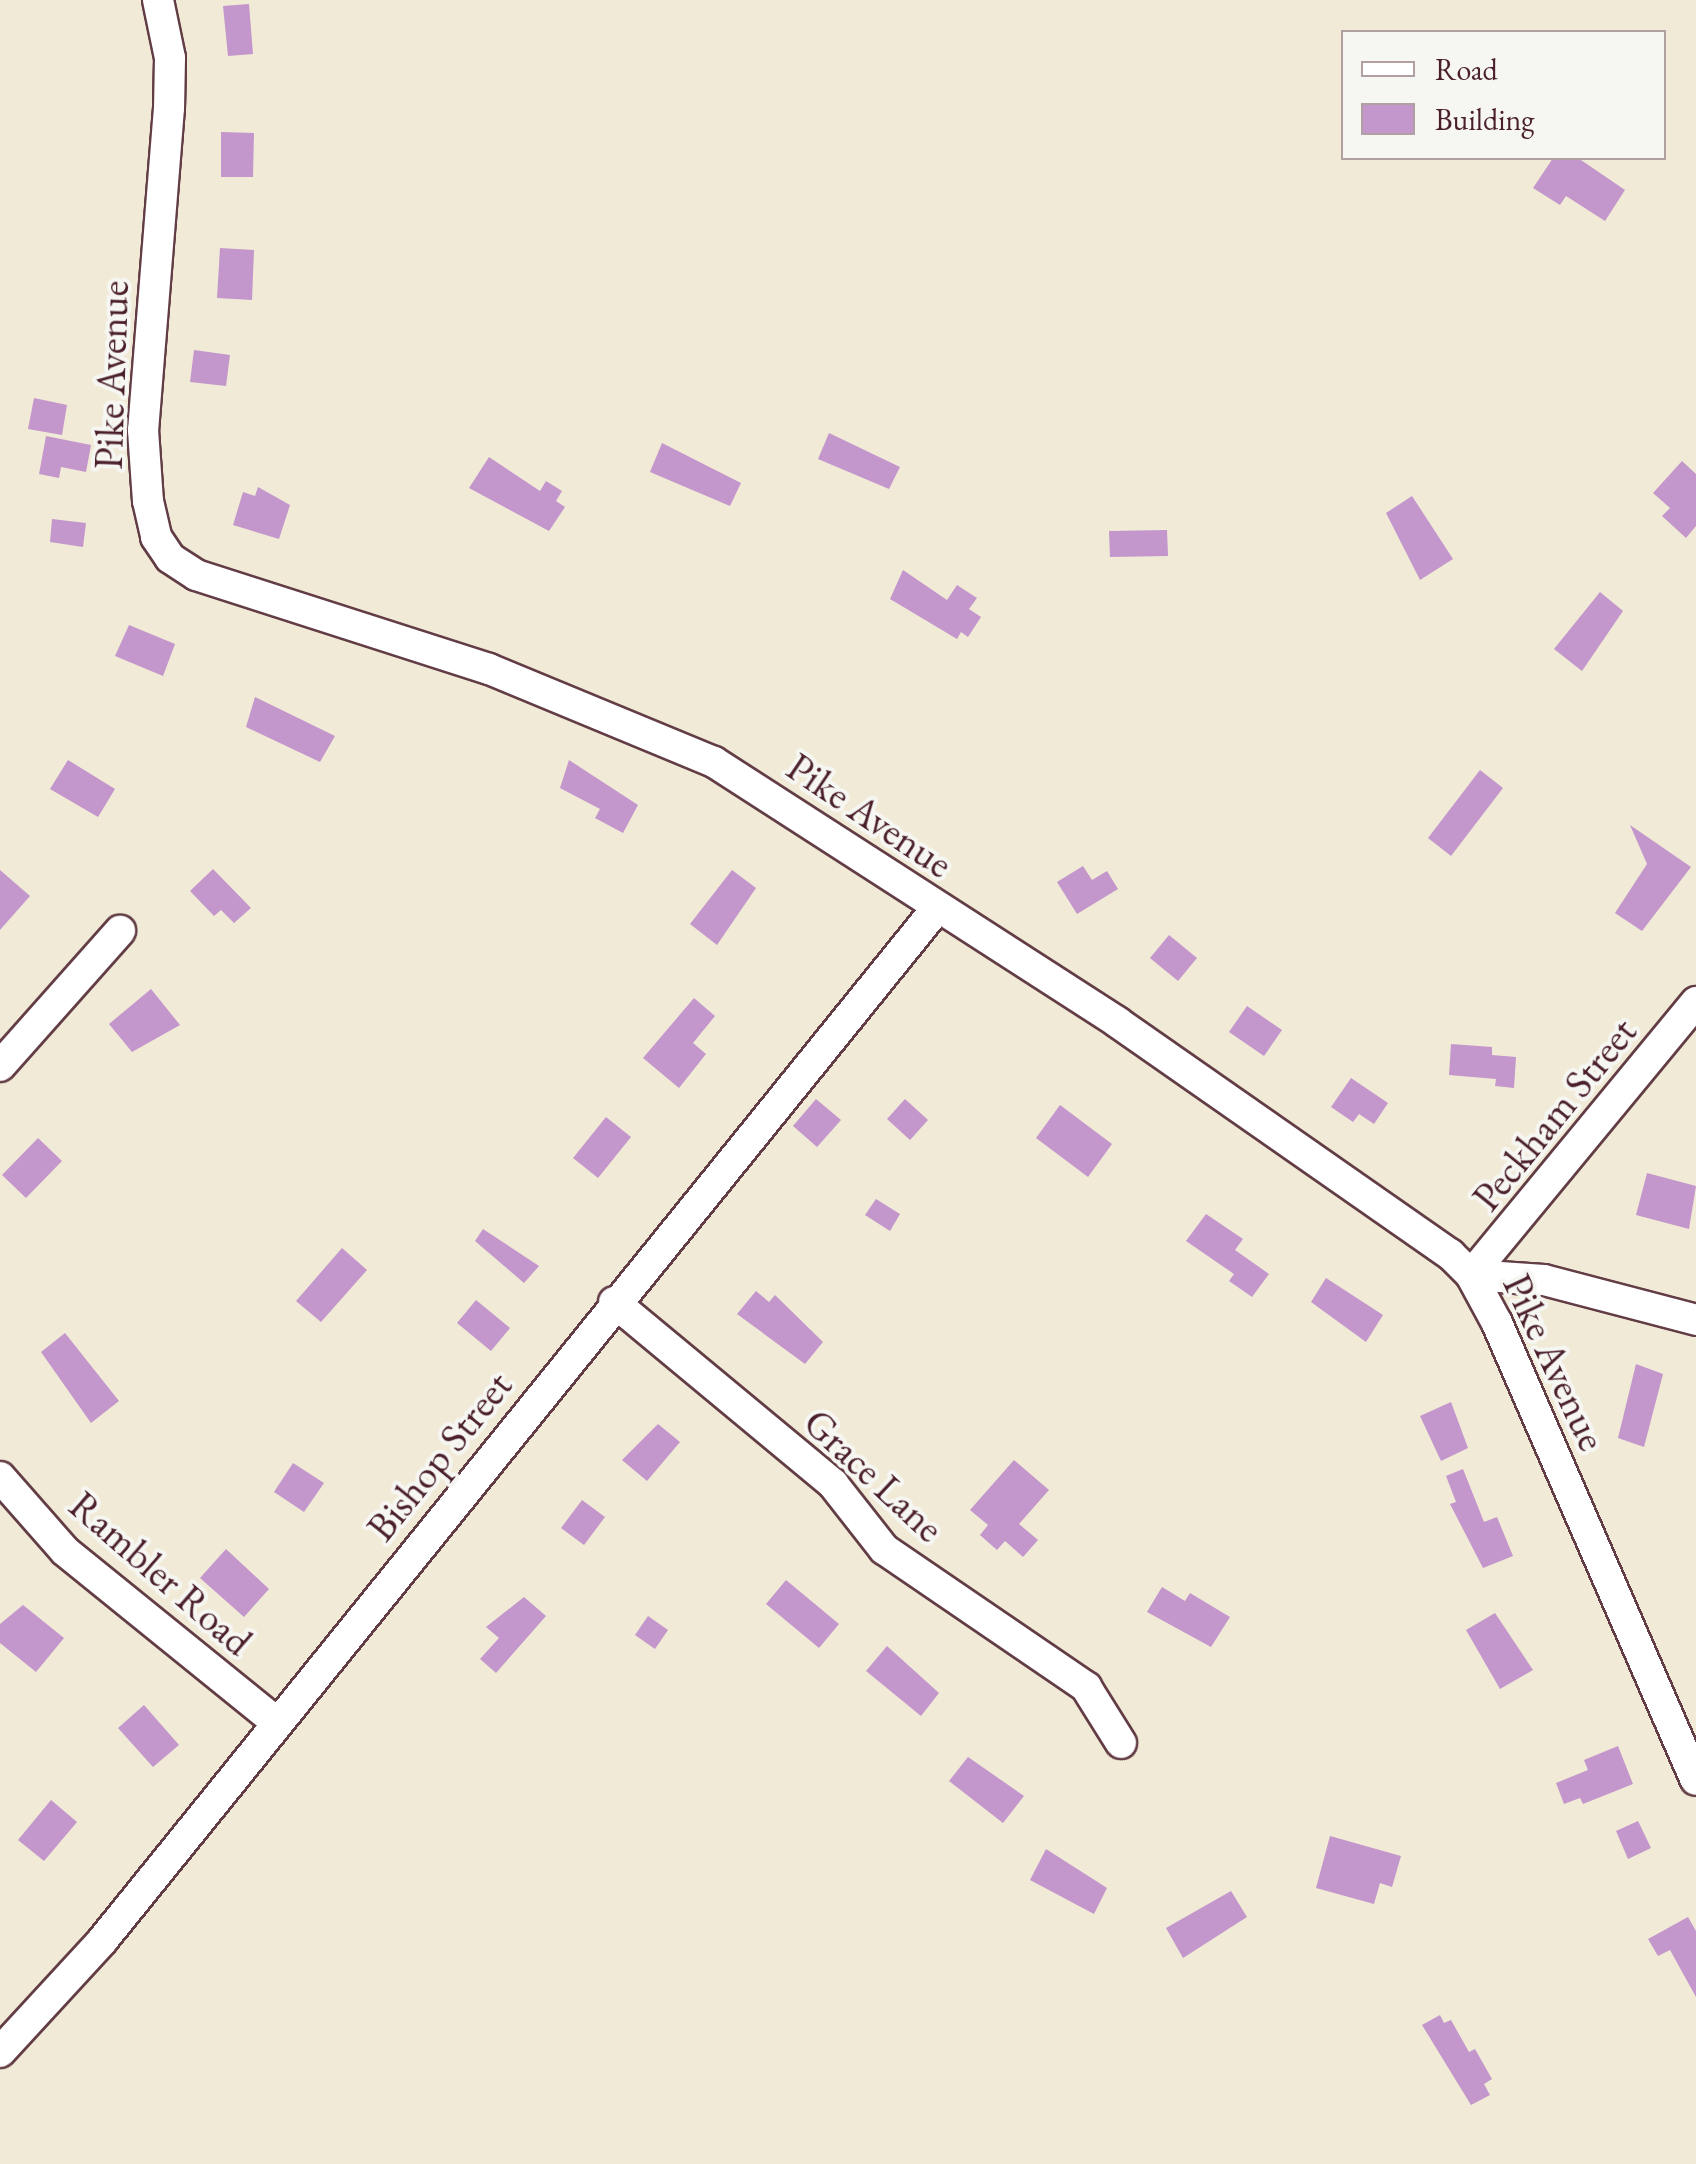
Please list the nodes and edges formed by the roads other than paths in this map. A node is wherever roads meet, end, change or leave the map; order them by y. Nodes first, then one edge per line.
1 (158, 0) edge
2 (937, 908) junction
3 (120, 931) dead end
4 (1696, 1002) edge
5 (0, 1066) edge
6 (1471, 1275) junction
7 (614, 1302) junction
8 (1696, 1320) edge
9 (0, 1477) edge
10 (276, 1722) junction
11 (1120, 1743) dead end
12 (1696, 1780) edge
13 (0, 2052) edge

1 - 2 street, Pike Avenue
2 - 6 street, Pike Avenue
2 - 7 street, Bishop Street
3 - 5 street
4 - 6 street, Peckham Street
6 - 8 street
6 - 12 street, Pike Avenue
7 - 10 street, Bishop Street
7 - 11 street, Grace Lane
9 - 10 street, Rambler Road
10 - 13 street, Bishop Street

